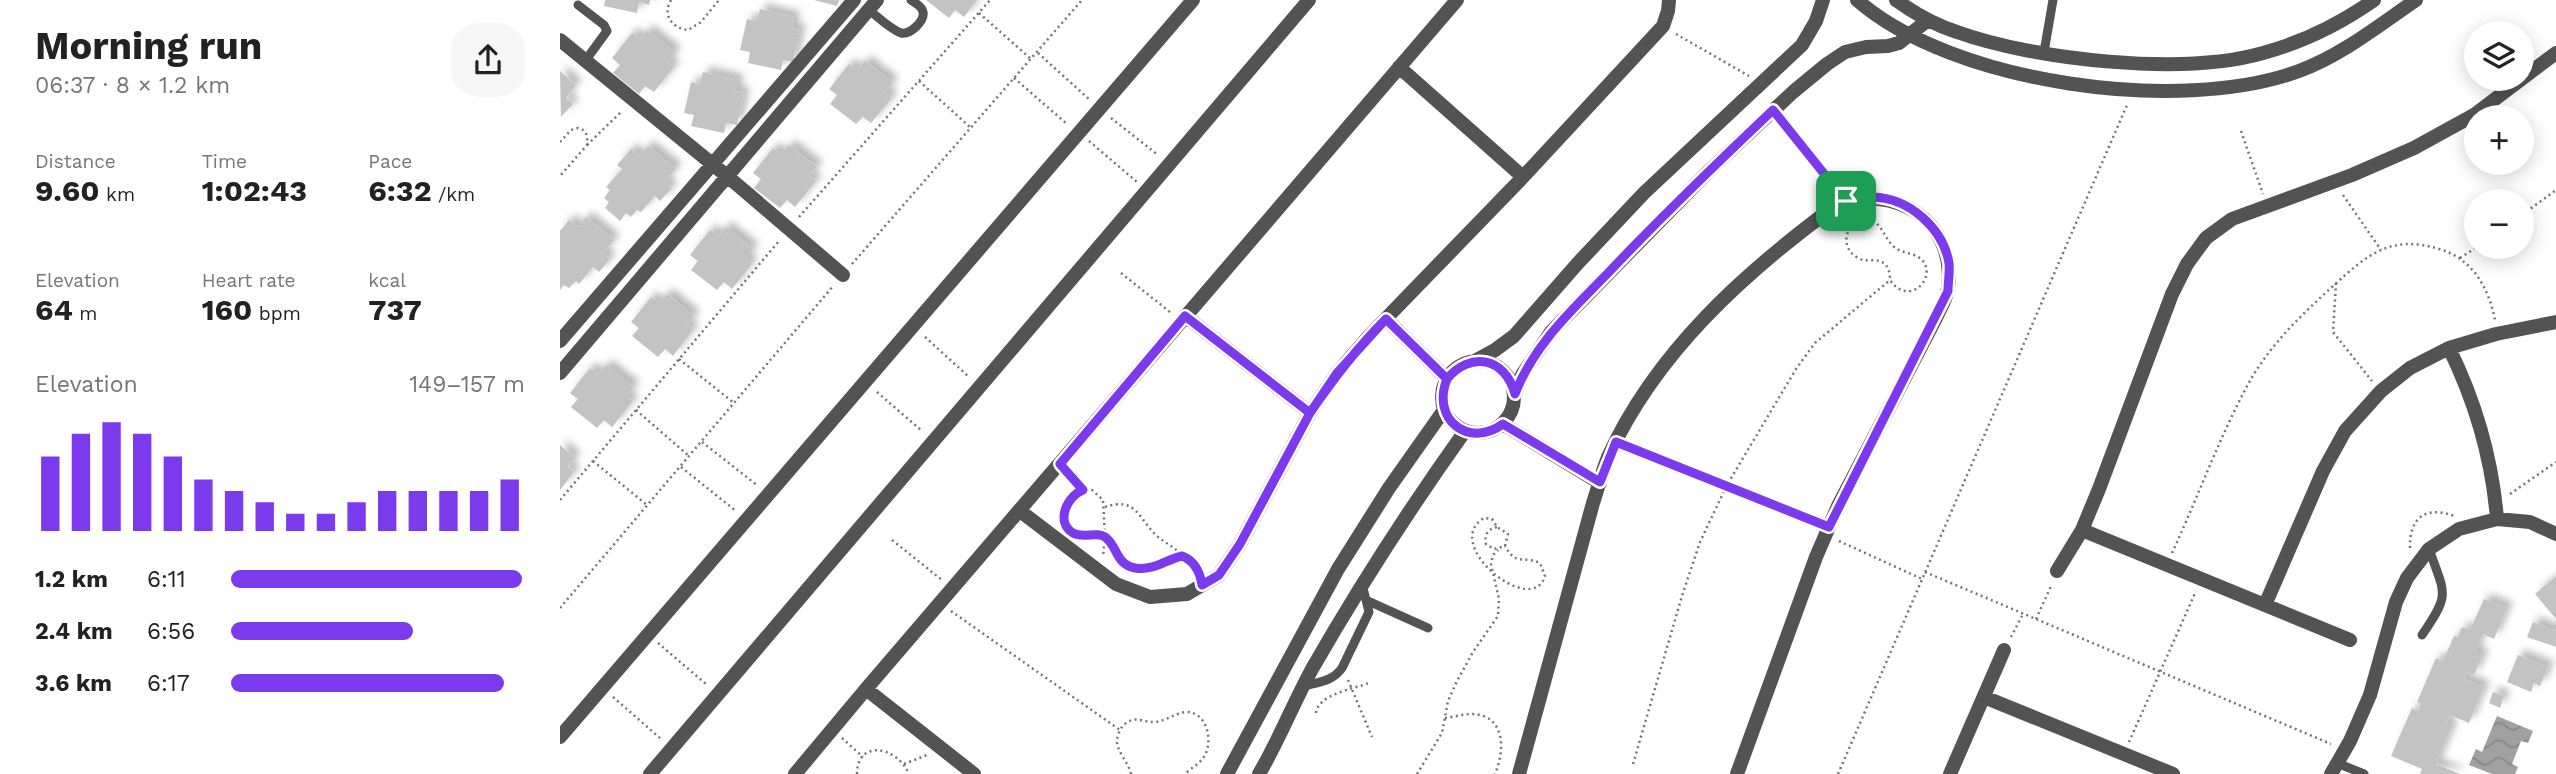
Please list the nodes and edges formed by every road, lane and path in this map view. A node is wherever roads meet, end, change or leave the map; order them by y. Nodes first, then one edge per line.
1 (671, 0) edge
2 (719, 0) edge
3 (854, 0) edge
4 (911, 0) edge
5 (990, 0) edge
6 (1082, 0) edge
7 (1193, 0) edge
8 (1309, 0) edge
9 (1457, 0) edge
10 (1669, 0) edge
11 (1823, 0) edge
12 (1857, 0) edge
13 (1896, 0) edge
14 (2053, 0) edge
15 (2374, 0) edge
16 (2416, 0) edge
17 (578, 5) dead end
18 (873, 5) edge
19 (979, 13) junction
20 (842, 14) junction
21 (1928, 20) junction
22 (855, 26) junction
23 (1662, 26) junction
24 (1909, 35) junction
25 (560, 40) edge
26 (2044, 52) junction
27 (2556, 53) edge
28 (1031, 58) junction
29 (585, 61) junction
30 (1399, 67) junction
31 (919, 81) junction
32 (1761, 83) junction
33 (2134, 89) junction
34 (633, 100) junction
35 (1773, 110) junction
36 (971, 128) junction
37 (2241, 131) dead end
38 (560, 142) edge
39 (587, 145) junction
40 (713, 164) junction
41 (560, 176) edge
42 (727, 176) junction
43 (1523, 177) junction
44 (2334, 181) junction
45 (2556, 190) edge
46 (1846, 201) junction
47 (2267, 205) junction
48 (2534, 206) edge
49 (789, 229) junction
50 (2381, 250) junction
51 (2464, 255) edge
52 (2460, 258) junction
53 (1121, 273) dead end
54 (843, 275) junction
55 (1889, 280) junction
56 (2336, 283) junction
57 (1183, 318) junction
58 (1386, 319) junction
59 (2556, 322) edge
60 (913, 326) junction
61 (2496, 334) junction
62 (560, 341) edge
63 (2449, 348) junction
64 (679, 359) junction
65 (1475, 361) junction
66 (560, 373) edge
67 (1447, 379) junction
68 (866, 382) junction
69 (979, 386) junction
70 (2381, 391) junction
71 (1515, 394) junction
72 (734, 403) junction
73 (636, 410) junction
74 (1444, 410) junction
75 (1310, 413) junction
76 (1503, 424) junction
77 (1465, 431) junction
78 (933, 440) junction
79 (701, 442) junction
80 (1616, 442) junction
81 (689, 456) junction
82 (593, 461) junction
83 (2556, 463) edge
84 (1060, 464) junction
85 (680, 466) junction
86 (1600, 482) junction
87 (1727, 485) junction
88 (1083, 490) junction
89 (768, 494) junction
90 (560, 500) edge
91 (647, 505) junction
92 (1105, 507) junction
93 (1020, 511) junction
94 (2496, 511) junction
95 (746, 520) junction
96 (2473, 525) junction
97 (1497, 527) junction
98 (1827, 530) junction
99 (2082, 530) junction
100 (2556, 534) edge
101 (1105, 537) junction
102 (892, 540) dead end
103 (1505, 546) junction
104 (2429, 549) junction
105 (1499, 550) junction
106 (1182, 556) junction
107 (2167, 565) junction
108 (1491, 570) junction
109 (2412, 571) junction
110 (1925, 572) junction
111 (2057, 572) joint
112 (1100, 573) junction
113 (1922, 579) junction
114 (2202, 579) junction
115 (1362, 583) junction
116 (1202, 585) junction
117 (953, 589) junction
118 (1368, 601) junction
119 (940, 603) junction
120 (2265, 605) junction
121 (560, 608) edge
122 (2024, 614) junction
123 (2036, 619) junction
124 (1428, 628) dead end
125 (648, 634) junction
126 (2422, 635) dead end
127 (2350, 640) dead end
128 (2004, 650) joint
129 (1342, 667) junction
130 (2160, 672) junction
131 (1370, 683) dead end
132 (1304, 685) junction
133 (603, 688) junction
134 (866, 689) junction
135 (1352, 690) junction
136 (717, 693) junction
137 (1983, 697) junction
138 (1316, 713) dead end
139 (1444, 718) junction
140 (832, 730) junction
141 (1120, 730) junction
142 (560, 737) edge
143 (1372, 737) dead end
144 (938, 746) junction
145 (671, 748) junction
146 (2124, 754) junction
147 (863, 757) junction
148 (2338, 763) edge
149 (904, 764) junction
150 (1633, 764) dead end
151 (650, 774) edge
152 (795, 774) edge
153 (857, 774) edge
154 (909, 774) edge
155 (974, 774) edge
156 (1131, 774) edge
157 (1185, 774) edge
158 (1227, 774) edge
159 (1259, 774) edge
160 (1417, 774) edge
161 (1495, 774) edge
162 (1520, 774) edge
163 (1737, 774) edge
164 (1838, 774) edge
165 (1950, 774) edge
166 (2173, 774) edge
167 (2364, 774) edge

1 - 2 path
3 - 20 street
4 - 18 lane
5 - 19 path
6 - 28 path
7 - 60 street
8 - 69 street
9 - 30 street
10 - 23 street
11 - 32 street
12 - 24 street
13 - 21 street
14 - 26 lane
15 - 26 street
16 - 33 street
17 - 29 lane
18 - 22 street
19 - 28 path
19 - 31 path
20 - 22 street
20 - 40 street
21 - 24 street
21 - 26 street
22 - 42 street
23 - 32 path
23 - 43 street
24 - 33 street
24 - 35 street
25 - 29 street
27 - 44 street
28 - 36 path
29 - 34 street
30 - 43 street
30 - 57 street
31 - 36 path
31 - 49 path
32 - 65 street
33 - 110 path
34 - 39 path
34 - 40 street
35 - 46 path
35 - 71 street
36 - 54 path
37 - 47 path
38 - 39 path
39 - 41 path
40 - 42 street
40 - 62 street
42 - 49 street
42 - 66 street
43 - 58 street
44 - 47 street
44 - 50 path
45 - 48 path
46 - 80 street
46 - 98 street
47 - 99 street
49 - 54 street
49 - 64 path
50 - 52 path
50 - 56 path
51 - 52 path
52 - 61 path
53 - 57 path
54 - 72 path
55 - 55 path
55 - 87 path
56 - 70 path
56 - 107 path
57 - 75 street
57 - 84 street
58 - 67 street
58 - 75 street
59 - 61 street
60 - 68 street
60 - 69 path
61 - 63 street
63 - 70 street
63 - 94 street
64 - 72 path
64 - 73 path
65 - 67 street
65 - 71 street
67 - 74 street
68 - 78 path
68 - 89 street
69 - 78 street
70 - 120 street
71 - 76 street
72 - 79 path
73 - 81 path
73 - 82 path
74 - 77 street
74 - 158 street
75 - 116 street
76 - 77 street
76 - 86 street
77 - 115 street
78 - 136 street
79 - 81 path
79 - 89 path
80 - 86 street
80 - 87 path
81 - 85 path
82 - 90 path
82 - 91 path
83 - 94 path
84 - 88 path
84 - 93 street
85 - 91 path
85 - 95 path
86 - 162 street
87 - 98 path
87 - 150 path
88 - 92 path
88 - 101 path
89 - 95 street
91 - 121 path
92 - 101 path
92 - 106 path
93 - 112 street
93 - 117 street
94 - 96 street
94 - 100 street
95 - 125 street
96 - 104 street
96 - 109 path
97 - 103 path
97 - 105 path
97 - 108 path
98 - 113 path
98 - 163 street
99 - 107 street
99 - 111 street
101 - 106 path
101 - 112 path
102 - 117 path
103 - 105 path
103 - 108 path
104 - 109 street
104 - 126 lane
105 - 108 path
106 - 116 path
107 - 114 street
108 - 139 path
109 - 148 street
110 - 113 path
110 - 122 path
111 - 123 path
112 - 116 street
113 - 164 path
114 - 120 street
114 - 130 path
115 - 118 lane
115 - 132 street
117 - 119 street
118 - 124 lane
118 - 129 lane
119 - 134 street
119 - 141 path
120 - 127 street
122 - 123 path
122 - 128 path
123 - 130 path
125 - 133 street
125 - 136 path
128 - 137 street
129 - 132 lane
129 - 135 path
130 - 146 path
130 - 148 path
131 - 135 path
132 - 159 street
133 - 142 street
133 - 145 path
134 - 140 street
134 - 144 street
135 - 138 path
135 - 143 path
136 - 145 street
137 - 146 street
137 - 165 street
139 - 160 path
139 - 161 path
140 - 147 path
140 - 152 street
141 - 156 path
141 - 157 path
144 - 149 path
144 - 155 street
145 - 151 street
146 - 166 street
147 - 149 path
147 - 153 path
148 - 167 lane
149 - 154 path

